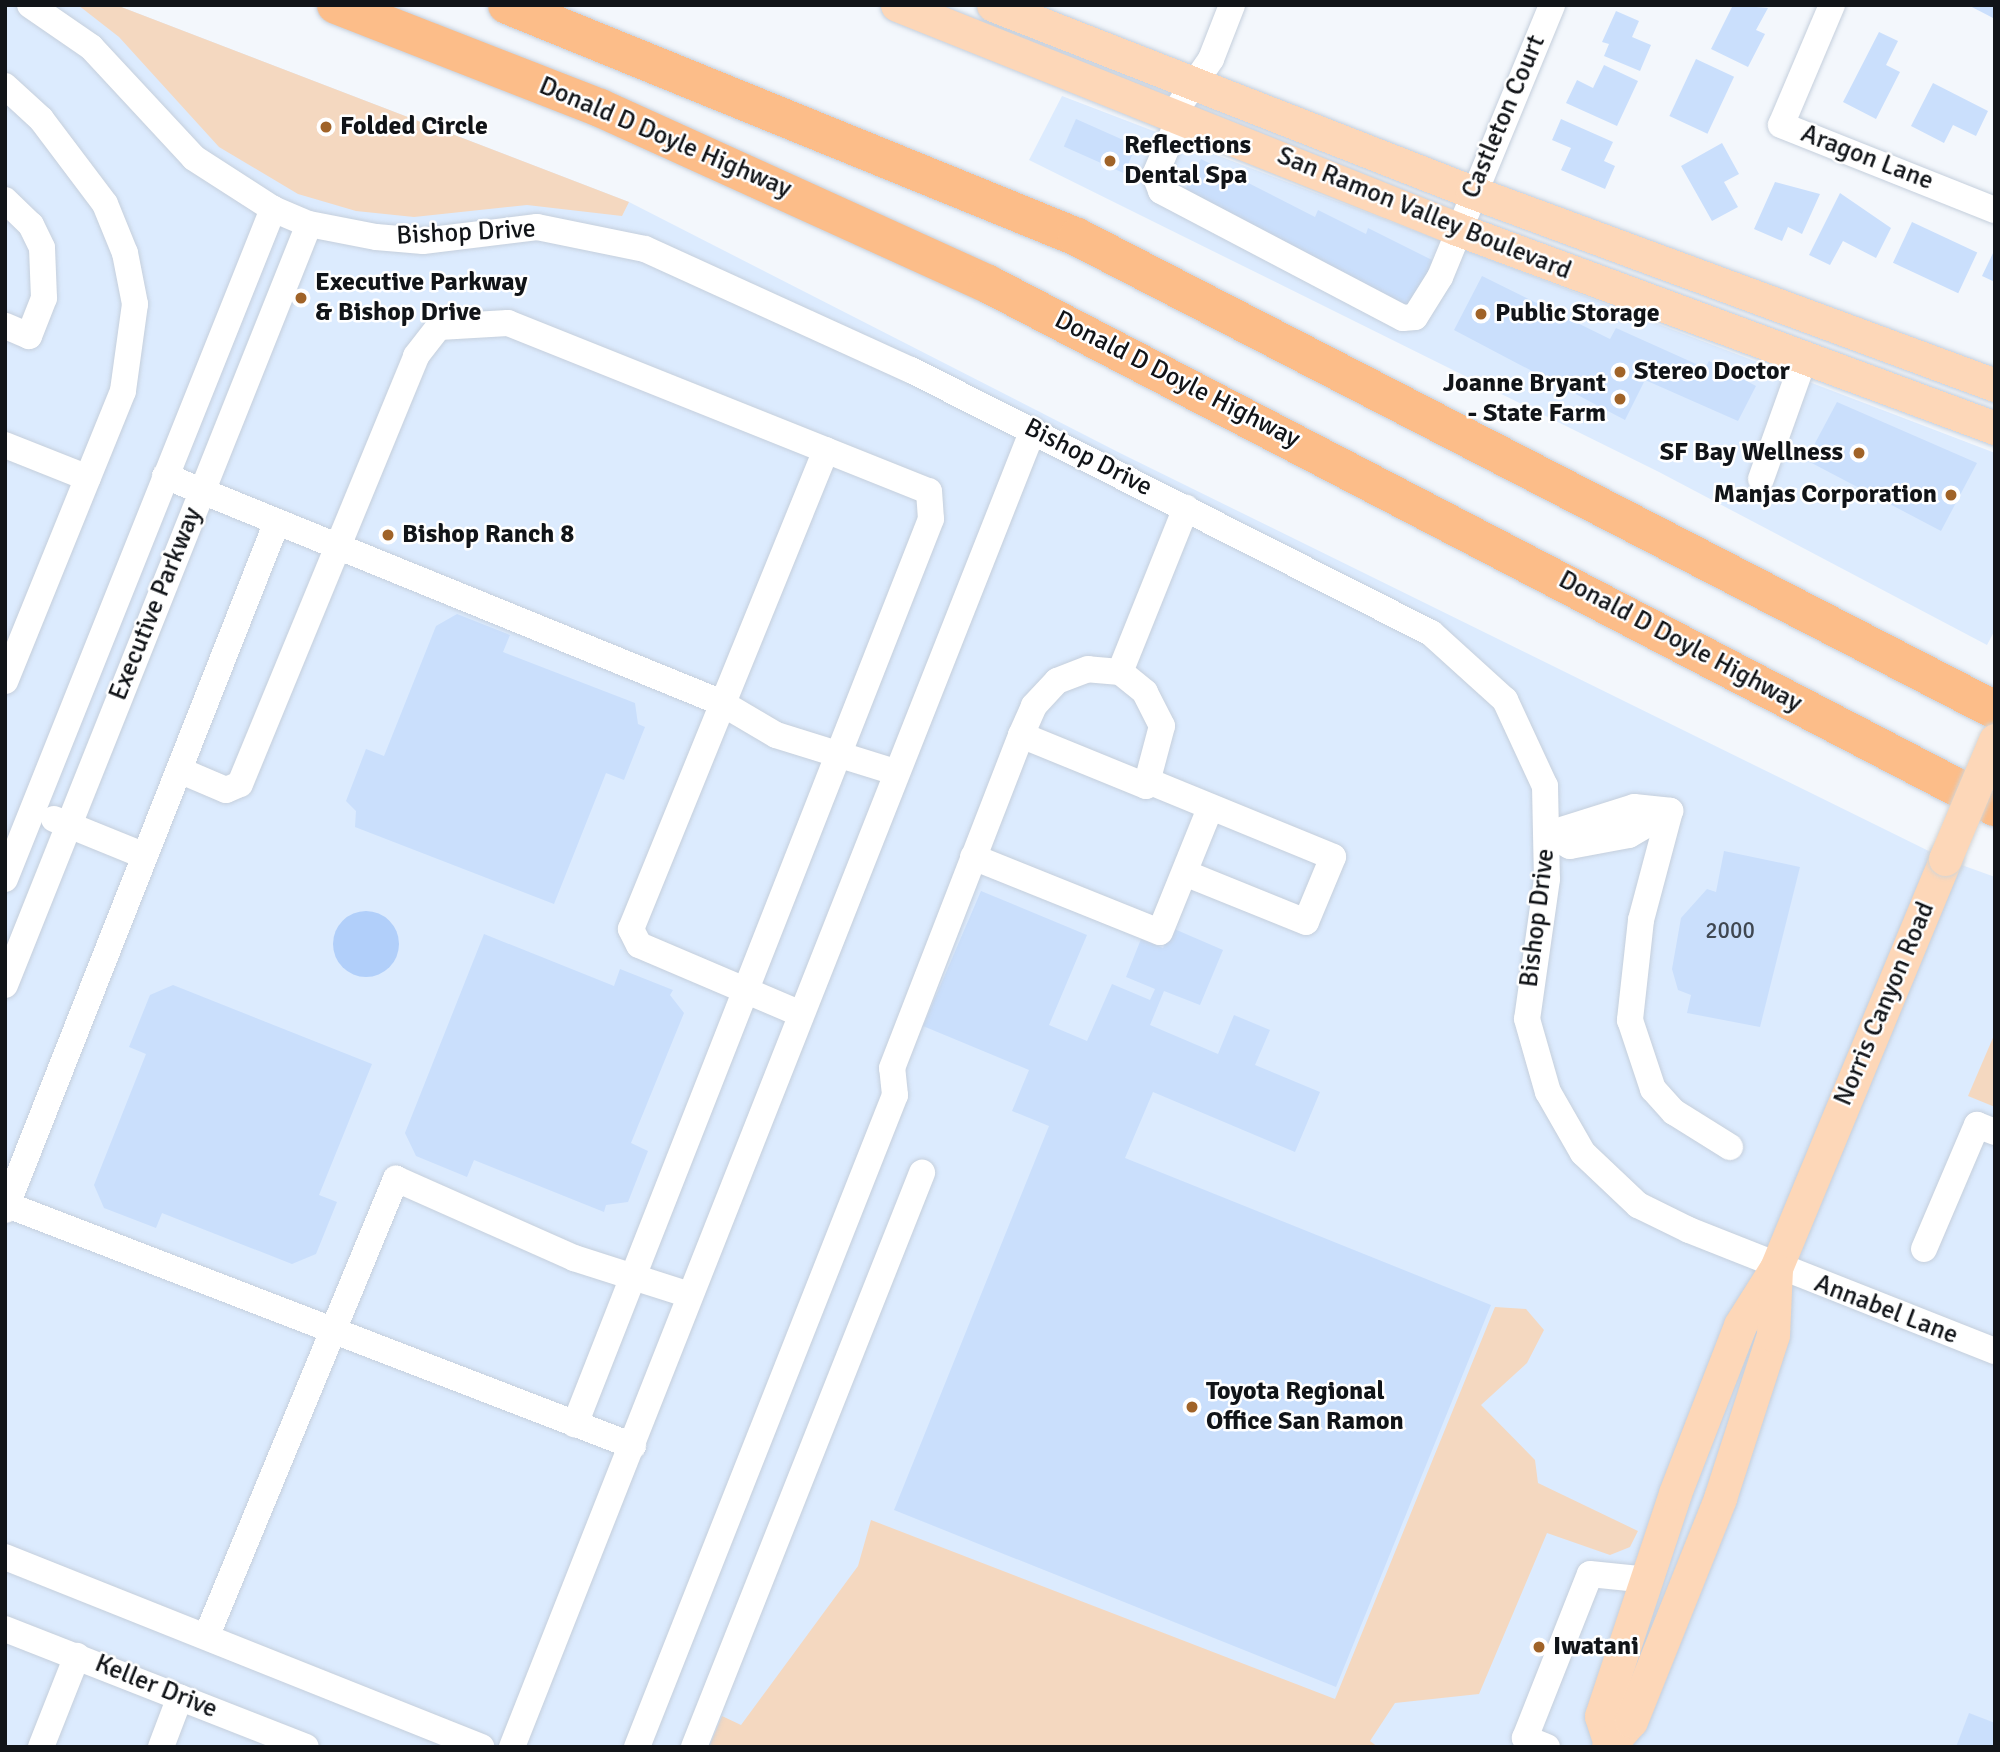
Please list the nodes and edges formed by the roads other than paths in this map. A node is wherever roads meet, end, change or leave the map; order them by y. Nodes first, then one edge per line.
1 (30, 5) edge
2 (336, 5) edge
3 (507, 5) edge
4 (897, 5) edge
5 (993, 5) edge
6 (1232, 5) edge
7 (1552, 5) edge
8 (1832, 5) edge
9 (1194, 83) junction
10 (5, 86) edge
11 (1175, 117) junction
12 (1472, 192) junction
13 (5, 200) edge
14 (273, 209) junction
15 (1995, 210) edge
16 (309, 224) junction
17 (1457, 229) junction
18 (5, 326) edge
19 (1804, 359) junction
20 (1995, 385) edge
21 (1995, 428) edge
22 (1033, 430) junction
23 (5, 445) edge
24 (826, 450) junction
25 (165, 477) junction
26 (88, 478) junction
27 (1762, 479) dead end
28 (200, 493) junction
29 (1186, 508) junction
30 (276, 524) junction
31 (341, 550) junction
32 (1121, 672) junction
33 (5, 681) edge
34 (720, 702) junction
35 (1995, 710) edge
36 (1021, 735) junction
37 (1995, 740) edge
38 (837, 756) junction
39 (179, 769) junction
40 (895, 772) junction
41 (1148, 781) junction
42 (1995, 807) edge
43 (1210, 808) junction
44 (33, 810) junction
45 (69, 825) junction
46 (1549, 834) junction
47 (145, 856) junction
48 (973, 857) junction
49 (1185, 873) junction
50 (5, 879) edge
51 (5, 985) edge
52 (747, 987) junction
53 (801, 1014) junction
54 (1986, 1129) edge
55 (1730, 1147) dead end
56 (922, 1173) dead end
57 (6, 1206) edge
58 (1924, 1249) dead end
59 (1776, 1268) junction
60 (631, 1278) junction
61 (689, 1295) junction
62 (331, 1331) junction
63 (1995, 1351) edge
64 (575, 1424) junction
65 (633, 1446) junction
66 (5, 1557) edge
67 (1649, 1580) junction
68 (5, 1629) edge
69 (207, 1635) junction
70 (78, 1656) junction
71 (180, 1697) junction
72 (290, 1744) edge
73 (1609, 1745) edge
74 (41, 1747) edge
75 (161, 1747) edge
76 (481, 1747) edge
77 (512, 1747) edge
78 (637, 1747) edge
79 (694, 1747) edge
80 (1546, 1747) edge

1 - 14 street, Bishop Drive
2 - 42 highway, Donald D Doyle Highway
3 - 35 highway
4 - 11 main road, San Ramon Valley Boulevard
5 - 9 main road, San Ramon Valley Boulevard
6 - 9 street
7 - 12 street, Castleton Court
8 - 15 street, Aragon Lane
9 - 11 street
9 - 12 main road, San Ramon Valley Boulevard
10 - 26 street
11 - 17 main road, San Ramon Valley Boulevard
11 - 17 street, Castleton Court
12 - 17 street, Castleton Court
12 - 20 main road, San Ramon Valley Boulevard
13 - 18 street
14 - 16 street, Bishop Drive
14 - 25 street, Executive Parkway
16 - 22 street, Bishop Drive
16 - 28 street, Executive Parkway
17 - 19 main road, San Ramon Valley Boulevard
19 - 21 main road, San Ramon Valley Boulevard
19 - 27 street
22 - 29 street, Bishop Drive
22 - 40 street
23 - 26 street
24 - 31 street
24 - 34 street
24 - 38 street
25 - 28 street
25 - 44 street, Executive Parkway
26 - 33 street
28 - 30 street
28 - 45 street, Executive Parkway
29 - 32 street
29 - 46 street, Bishop Drive
30 - 31 street
30 - 39 street
31 - 34 street
31 - 39 street
32 - 36 street
32 - 41 street
34 - 38 street
34 - 52 street
36 - 41 street
36 - 48 street
37 - 59 main road, Norris Canyon Road, bridge
38 - 40 street
38 - 52 street
39 - 47 street
40 - 53 street
41 - 43 street
43 - 49 street
43 - 49 street
44 - 45 street
44 - 50 street, Executive Parkway
45 - 47 street
45 - 51 street, Executive Parkway
46 - 55 street
46 - 59 street, Bishop Drive
47 - 57 street
48 - 49 street
48 - 78 street
52 - 53 street
52 - 60 street
53 - 61 street
54 - 58 street
56 - 79 street
57 - 62 street
59 - 63 street, Annabel Lane
59 - 67 main road, Norris Canyon Road
59 - 73 main road, Norris Canyon Road
60 - 61 street
60 - 62 street
60 - 64 street
61 - 65 street
62 - 64 street
62 - 69 street
64 - 65 street
65 - 77 street
66 - 69 street
67 - 73 main road, Norris Canyon Road
67 - 80 street
68 - 70 street, Keller Drive
69 - 76 street
70 - 71 street, Keller Drive
70 - 74 street
71 - 72 street, Keller Drive
71 - 75 street

